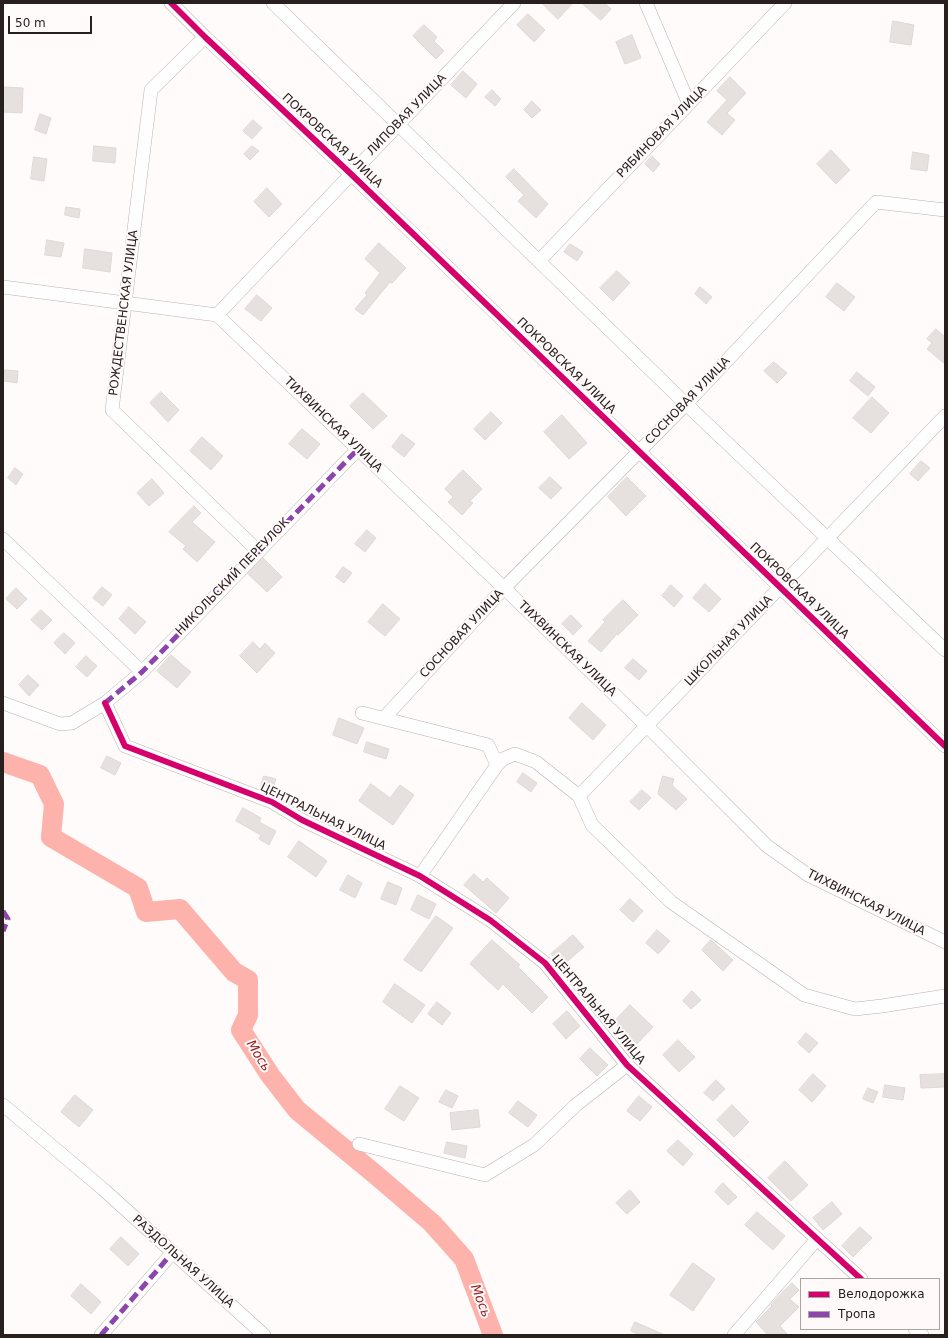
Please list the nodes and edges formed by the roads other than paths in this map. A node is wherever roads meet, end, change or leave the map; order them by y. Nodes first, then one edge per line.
1 (171, 3) edge
2 (273, 3) edge
3 (514, 3) edge
4 (646, 3) edge
5 (785, 3) edge
6 (205, 37) junction
7 (689, 104) junction
8 (398, 125) junction
9 (351, 174) junction
10 (945, 210) edge
11 (539, 261) junction
12 (3, 287) edge
13 (126, 303) junction
14 (217, 314) junction
15 (686, 404) junction
16 (945, 416) edge
17 (358, 449) junction
18 (639, 452) junction
19 (827, 538) junction
20 (3, 539) edge
21 (258, 551) junction
22 (780, 587) junction
23 (504, 588) junction
24 (945, 650) edge
25 (142, 672) junction
26 (3, 703) edge
27 (105, 703) junction
28 (362, 713) dead end
29 (384, 718) junction
30 (646, 726) junction
31 (945, 746) edge
32 (497, 765) junction
33 (579, 796) junction
34 (420, 876) junction
35 (945, 942) edge
36 (945, 996) edge
37 (627, 1065) junction
38 (3, 1105) edge
39 (359, 1144) dead end
40 (817, 1239) junction
41 (172, 1252) junction
42 (860, 1278) edge
43 (100, 1335) edge
44 (264, 1335) edge
45 (734, 1335) edge

1 - 6 street, ПОКРОВСКАЯ УЛИЦА
2 - 8 street
3 - 8 street, ЛИПОВАЯ УЛИЦА
4 - 7 street
5 - 7 street, РЯБИНОВАЯ УЛИЦА
6 - 9 street, ПОКРОВСКАЯ УЛИЦА
6 - 13 street, РОЖДЕСТВЕНСКАЯ УЛИЦА
7 - 11 street, РЯБИНОВАЯ УЛИЦА
8 - 9 street, ЛИПОВАЯ УЛИЦА
8 - 11 street
9 - 14 street, ЛИПОВАЯ УЛИЦА
9 - 18 street, ПОКРОВСКАЯ УЛИЦА
10 - 15 street, СОСНОВАЯ УЛИЦА
11 - 15 street
12 - 13 street
13 - 14 street
13 - 21 street, РОЖДЕСТВЕНСКАЯ УЛИЦА
14 - 17 street, ТИХВИНСКАЯ УЛИЦА
15 - 18 street, СОСНОВАЯ УЛИЦА
15 - 19 street
16 - 19 street, ШКОЛЬНАЯ УЛИЦА
17 - 21 street, НИКОЛЬСКИЙ ПЕРЕУЛОК
17 - 23 street, ТИХВИНСКАЯ УЛИЦА
18 - 22 street, ПОКРОВСКАЯ УЛИЦА
18 - 23 street, СОСНОВАЯ УЛИЦА
19 - 22 street, ШКОЛЬНАЯ УЛИЦА
19 - 24 street
20 - 25 street
21 - 25 street, НИКОЛЬСКИЙ ПЕРЕУЛОК
22 - 30 street, ШКОЛЬНАЯ УЛИЦА
22 - 31 street, ПОКРОВСКАЯ УЛИЦА
23 - 29 street, СОСНОВАЯ УЛИЦА
23 - 30 street, ТИХВИНСКАЯ УЛИЦА
25 - 27 street, НИКОЛЬСКИЙ ПЕРЕУЛОК
26 - 27 street, НИКОЛЬСКИЙ ПЕРЕУЛОК
27 - 34 street, ЦЕНТРАЛЬНАЯ УЛИЦА
28 - 29 street
29 - 32 street
30 - 33 street, ШКОЛЬНАЯ УЛИЦА
30 - 35 street, ТИХВИНСКАЯ УЛИЦА
32 - 33 street
32 - 34 street
33 - 36 street
34 - 37 street, ЦЕНТРАЛЬНАЯ УЛИЦА
37 - 39 street
37 - 40 street, ЦЕНТРАЛЬНАЯ УЛИЦА
38 - 41 street, РАЗДОЛЬНАЯ УЛИЦА
40 - 42 street, ЦЕНТРАЛЬНАЯ УЛИЦА
40 - 45 street
41 - 43 street
41 - 44 street, РАЗДОЛЬНАЯ УЛИЦА

